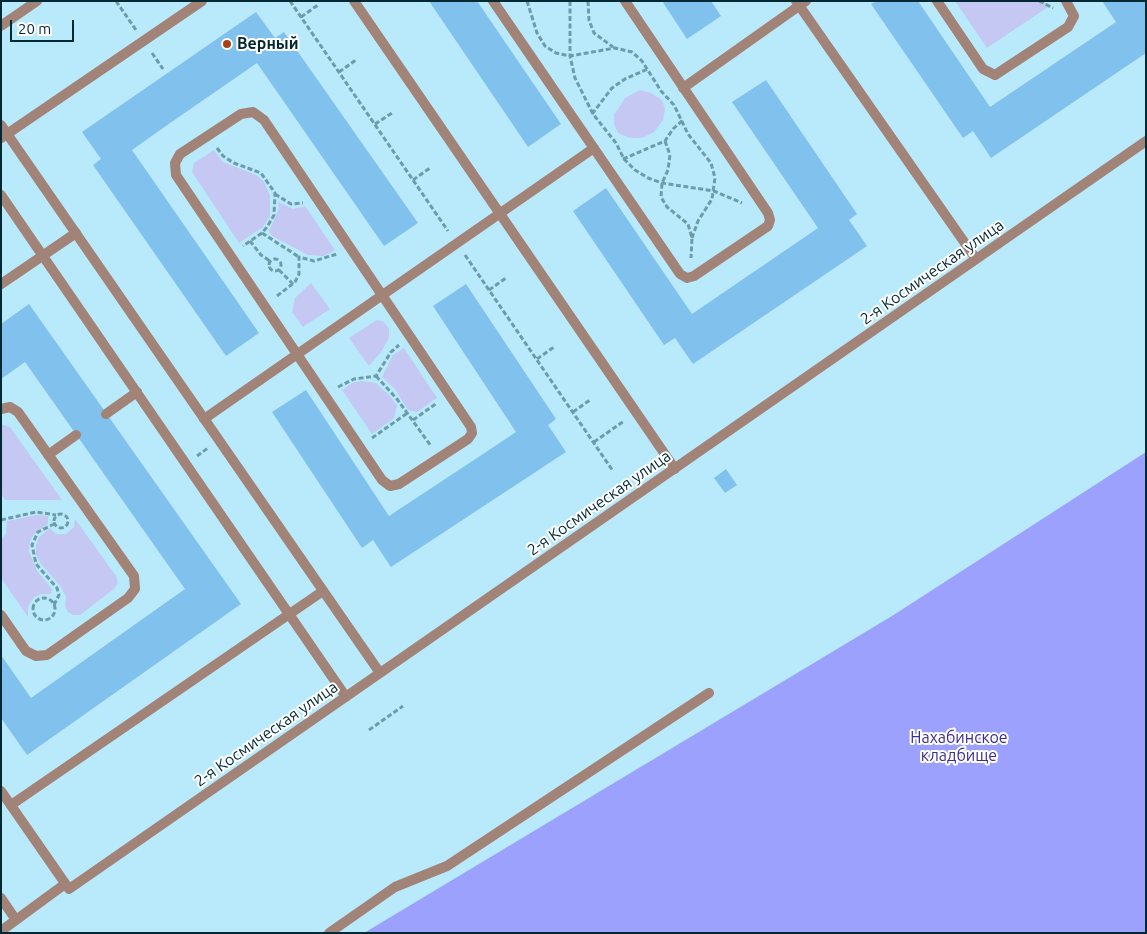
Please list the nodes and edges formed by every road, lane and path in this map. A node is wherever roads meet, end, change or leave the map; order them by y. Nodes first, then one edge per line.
1 (37, 1) edge
2 (202, 1) edge
3 (354, 1) edge
4 (493, 1) edge
5 (527, 1) edge
6 (570, 1) edge
7 (588, 1) edge
8 (625, 1) edge
9 (937, 1) edge
10 (1066, 1) edge
11 (800, 3) edge
12 (318, 5) dead end
13 (301, 17) dead end
14 (1, 26) edge
15 (615, 48) junction
16 (570, 56) junction
17 (356, 60) dead end
18 (668, 64) junction
19 (647, 70) junction
20 (339, 72) dead end
21 (683, 88) junction
22 (392, 113) dead end
23 (700, 113) junction
24 (593, 114) junction
25 (683, 120) junction
26 (375, 124) dead end
27 (578, 126) junction
28 (3, 132) edge
29 (208, 136) junction
30 (665, 141) junction
31 (1146, 141) edge
32 (594, 148) junction
33 (624, 159) junction
34 (430, 168) dead end
35 (609, 170) junction
36 (413, 180) dead end
37 (662, 183) junction
38 (714, 191) junction
39 (275, 194) junction
40 (1, 195) edge
41 (315, 195) junction
42 (500, 214) junction
43 (770, 220) junction
44 (76, 233) junction
45 (262, 233) junction
46 (692, 238) junction
47 (250, 241) junction
48 (349, 246) junction
49 (230, 254) junction
50 (43, 256) junction
51 (299, 257) junction
52 (976, 260) junction
53 (270, 261) junction
54 (279, 270) junction
55 (506, 278) dead end
56 (687, 278) junction
57 (1, 284) edge
58 (293, 284) junction
59 (489, 290) dead end
60 (382, 295) junction
61 (264, 306) junction
62 (410, 336) junction
63 (554, 347) dead end
64 (297, 354) junction
65 (536, 359) dead end
66 (376, 376) junction
67 (137, 392) junction
68 (325, 395) junction
69 (449, 395) junction
70 (590, 400) dead end
71 (1, 409) edge
72 (573, 412) dead end
73 (636, 412) junction
74 (106, 414) dead end
75 (406, 414) junction
76 (204, 419) junction
77 (413, 420) junction
78 (76, 435) dead end
79 (219, 440) junction
80 (594, 442) dead end
81 (360, 446) junction
82 (48, 455) junction
83 (439, 458) junction
84 (186, 463) junction
85 (675, 469) junction
86 (56, 515) junction
87 (1, 520) edge
88 (54, 524) junction
89 (324, 591) junction
90 (54, 605) junction
91 (290, 614) junction
92 (1, 615) edge
93 (380, 673) junction
94 (709, 693) dead end
95 (346, 697) junction
96 (403, 706) dead end
97 (369, 730) dead end
98 (1, 791) edge
99 (11, 805) junction
100 (67, 886) junction
101 (1, 898) edge
102 (16, 920) junction
103 (1, 931) edge
104 (329, 933) edge

1 - 14 street
2 - 28 street
3 - 42 street
4 - 27 street
5 - 16 path
6 - 16 path
7 - 15 path
8 - 18 street
9 - 10 street
11 - 21 street
11 - 52 street
12 - 13 path
15 - 16 path
15 - 19 path
16 - 24 path
17 - 20 path
18 - 19 path
18 - 21 street
19 - 24 path
19 - 25 path
21 - 23 street
22 - 26 path
23 - 25 path
23 - 43 street
24 - 27 path
24 - 33 path
25 - 30 path
25 - 38 path
27 - 32 street
28 - 44 street
29 - 39 path
29 - 41 street
29 - 49 street
30 - 33 path
30 - 37 path
31 - 52 street, 2-я Космическая улица
32 - 35 street
32 - 42 street
33 - 35 path
33 - 37 path
34 - 36 path
35 - 56 street
37 - 38 path
37 - 46 path
38 - 43 path
38 - 46 path
39 - 41 path
39 - 45 path
40 - 50 street
41 - 48 street
42 - 60 street
42 - 73 street
43 - 56 street
44 - 50 street
44 - 76 street
45 - 47 path
45 - 51 path
46 - 56 path
47 - 49 path
47 - 53 path
48 - 51 path
48 - 60 street
49 - 61 street
50 - 57 street
50 - 67 street
51 - 58 path
52 - 85 street, 2-я Космическая улица
53 - 54 path
53 - 54 path
54 - 58 path
55 - 59 path
58 - 61 path
60 - 62 street
60 - 64 street
61 - 64 street
62 - 66 path
62 - 69 street
63 - 65 path
64 - 68 street
64 - 76 street
66 - 68 path
66 - 75 path
67 - 74 street
67 - 84 street
68 - 81 street
69 - 77 path
69 - 83 street
70 - 72 path
71 - 82 street
73 - 80 path
73 - 85 street
75 - 77 path
75 - 81 path
76 - 79 street
77 - 83 path
78 - 82 street
79 - 84 path
79 - 89 street
81 - 83 street
82 - 92 street
84 - 91 street
85 - 93 street, 2-я Космическая улица
86 - 87 path
86 - 88 path
86 - 88 path
88 - 90 path
89 - 91 street
89 - 93 street
90 - 90 path
91 - 95 street
91 - 99 street
93 - 95 street, 2-я Космическая улица
94 - 104 street
95 - 100 street, 2-я Космическая улица
96 - 97 path
98 - 99 street
99 - 100 street
100 - 102 street, 2-я Космическая улица
101 - 102 street
102 - 103 street, 2-я Космическая улица

